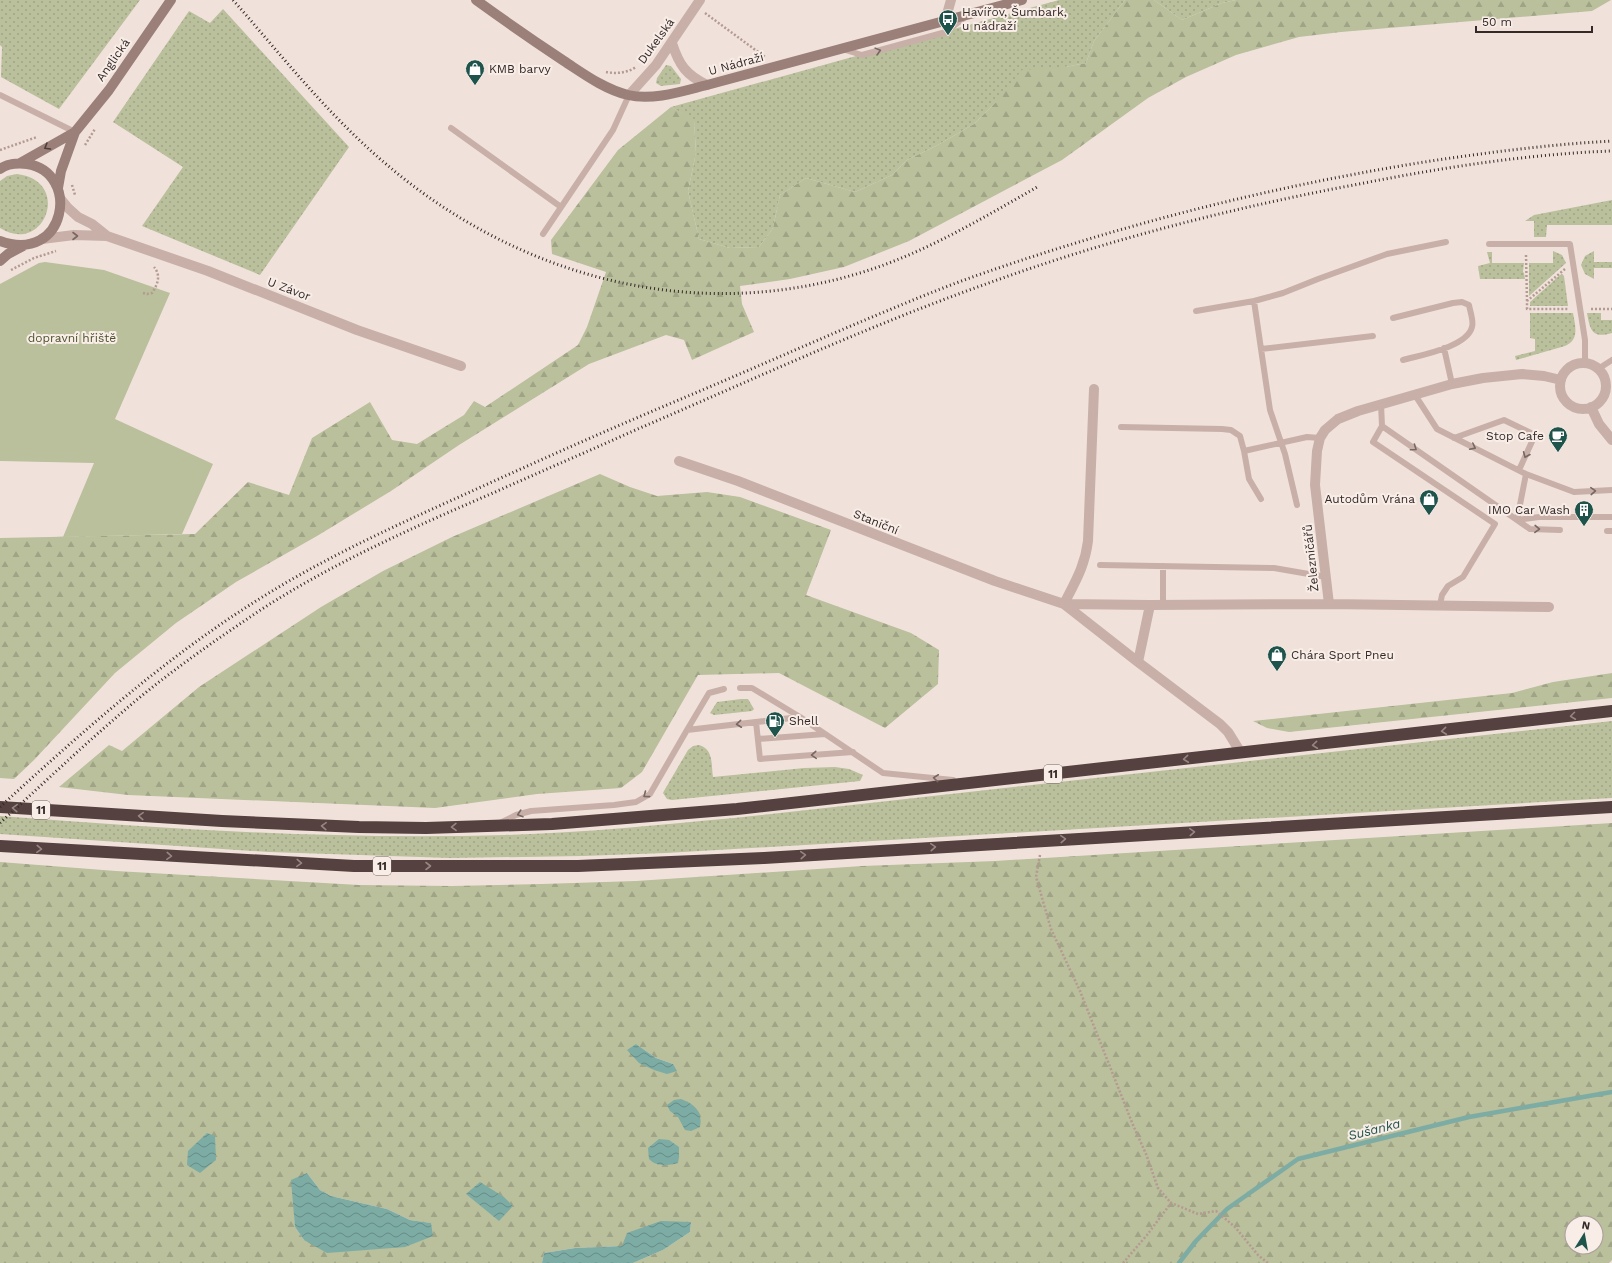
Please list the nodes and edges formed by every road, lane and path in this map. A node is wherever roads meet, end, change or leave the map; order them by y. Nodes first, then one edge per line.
1 (170, 0) edge
2 (476, 0) edge
3 (951, 0) edge
4 (1022, 0) edge
5 (698, 3) edge
6 (968, 15) junction
7 (944, 20) junction
8 (672, 44) junction
9 (840, 49) junction
10 (759, 61) dead end
11 (639, 65) dead end
12 (604, 71) dead end
13 (706, 85) junction
14 (0, 95) edge
15 (629, 95) junction
16 (58, 124) junction
17 (98, 126) dead end
18 (451, 128) dead end
19 (75, 132) junction
20 (82, 149) dead end
21 (0, 150) edge
22 (20, 163) junction
23 (1, 167) edge
24 (72, 183) dead end
25 (59, 193) junction
26 (77, 199) dead end
27 (561, 207) junction
28 (543, 234) dead end
29 (107, 236) junction
30 (42, 239) junction
31 (0, 241) edge
32 (1446, 242) dead end
33 (1489, 244) dead end
34 (1526, 244) junction
35 (25, 245) junction
36 (0, 261) edge
37 (152, 265) dead end
38 (1566, 274) dead end
39 (143, 293) dead end
40 (1254, 301) junction
41 (1527, 301) junction
42 (1570, 304) dead end
43 (1591, 309) dead end
44 (1612, 309) edge
45 (1196, 311) dead end
46 (1393, 318) dead end
47 (1373, 336) dead end
48 (1444, 348) junction
49 (1262, 349) junction
50 (1403, 360) dead end
51 (1612, 360) edge
52 (1585, 363) junction
53 (461, 366) dead end
54 (1598, 369) junction
55 (1561, 380) junction
56 (1452, 384) junction
57 (1094, 389) dead end
58 (1415, 395) junction
59 (1381, 404) junction
60 (1591, 407) junction
61 (1382, 426) junction
62 (1120, 427) dead end
63 (1320, 438) junction
64 (1454, 438) junction
65 (1612, 440) edge
66 (1281, 442) junction
67 (1244, 451) junction
68 (679, 461) dead end
69 (1520, 470) junction
70 (1526, 474) junction
71 (1612, 490) edge
72 (1262, 499) dead end
73 (1297, 505) dead end
74 (1612, 517) edge
75 (1517, 520) junction
76 (1560, 530) dead end
77 (1100, 565) dead end
78 (1163, 566) junction
79 (1326, 577) junction
80 (1064, 604) junction
81 (1329, 604) junction
82 (1150, 605) junction
83 (1163, 605) junction
84 (1440, 605) junction
85 (1549, 607) dead end
86 (1138, 662) junction
87 (740, 688) dead end
88 (724, 689) dead end
89 (1612, 712) edge
90 (800, 717) junction
91 (756, 722) junction
92 (687, 730) junction
93 (825, 734) junction
94 (758, 739) junction
95 (853, 752) junction
96 (1241, 753) junction
97 (974, 783) junction
98 (0, 807) edge
99 (1612, 807) edge
100 (493, 826) junction
101 (0, 846) edge
102 (1040, 855) dead end
103 (1171, 1203) junction
104 (1123, 1263) edge
105 (1268, 1263) edge

1 - 19 street, Anglická
2 - 15 street, U Nádraží
3 - 7 street
4 - 6 street, U Nádraží
5 - 8 street, Dukelská
5 - 10 path
6 - 7 street, U Nádraží
9 -> 6 lane
7 - 9 street, U Nádraží
8 - 13 street
8 - 15 street, Dukelská
9 - 13 street, U Nádraží
11 - 12 path
13 - 15 street, U Nádraží
14 - 16 lane
15 - 27 lane
16 - 19 lane
16 - 21 path
17 - 20 path
18 - 27 lane
19 -> 22 street, Anglická
19 - 25 street, Anglická
22 - 23 street
22 - 25 street
24 - 26 path
25 - 29 street, U Závor
25 - 30 street, Anglická
27 - 28 lane
30 -> 29 street, U Závor
29 - 53 street, U Závor
30 - 35 street
31 - 35 street
32 - 40 lane
33 - 34 lane
34 - 41 path
34 - 52 lane
35 - 36 street
37 - 39 path
38 - 41 path
40 - 45 lane
40 - 49 lane
41 - 42 path
43 - 44 path
46 - 48 lane
47 - 49 lane
48 - 50 lane
48 - 56 lane
49 - 66 lane
51 - 54 lane
52 - 54 street
52 - 55 street
54 - 60 street
55 - 56 street
55 - 60 street
56 - 58 street
57 - 80 street
58 - 59 street
58 - 64 lane
59 - 61 lane
59 - 63 street
60 - 65 street
61 -> 75 lane
61 - 84 lane
62 - 67 lane
63 - 66 lane
63 - 79 street, Železničářů
64 -> 69 lane
64 -> 69 lane
66 - 67 lane
66 - 73 lane
67 - 72 lane
68 - 80 street, Staniční
69 - 70 lane
70 -> 71 lane
70 - 75 lane
74 - 75 lane
75 -> 76 lane
77 - 78 lane
78 - 79 lane
78 - 83 lane
79 - 81 street, Železničářů
80 - 82 street, Staniční
80 - 86 street, Staniční
81 - 83 street, Železničářů
81 - 84 street
82 - 83 street, Železničářů
82 - 86 street
84 - 85 street
86 - 96 street
87 - 90 lane
88 - 92 lane
89 -> 96 highway, 11
90 - 91 lane
90 - 93 lane
91 -> 92 lane
91 - 94 lane
92 -> 100 lane
93 - 94 lane
93 - 95 lane
95 -> 94 lane
97 -> 95 lane
96 -> 97 highway, 11
97 - 100 highway, 11
100 -> 98 highway, 11
101 -> 99 highway, 11
102 - 103 path
103 - 104 path
103 - 105 path

